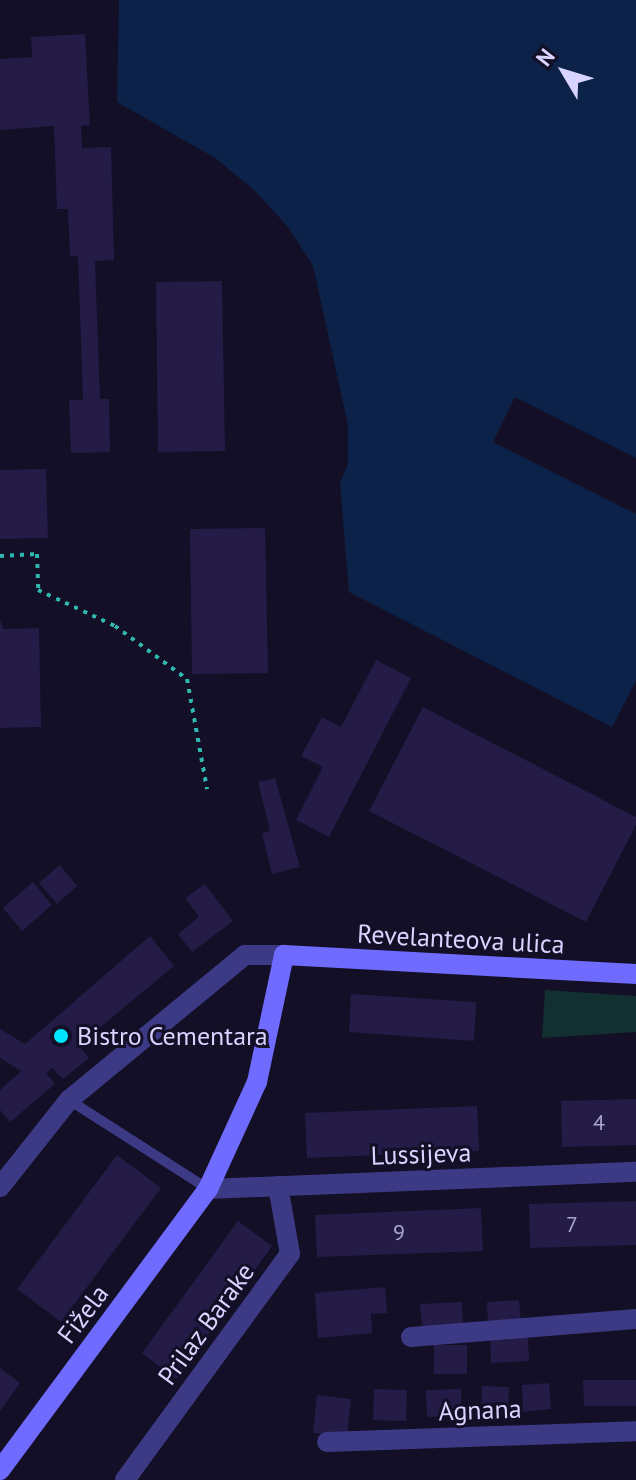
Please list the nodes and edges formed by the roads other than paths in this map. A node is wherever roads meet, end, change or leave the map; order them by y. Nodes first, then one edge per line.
1 (284, 955) junction
2 (636, 974) edge
3 (69, 1100) junction
4 (636, 1172) edge
5 (278, 1186) junction
6 (0, 1187) edge
7 (208, 1189) junction
8 (636, 1319) edge
9 (411, 1337) dead end
10 (636, 1431) edge
11 (327, 1442) dead end
12 (0, 1470) edge
13 (125, 1480) edge

1 - 2 main road, Revelanteova ulica
1 - 3 street, Revelanteova ulica
1 - 7 main road
3 - 6 street, Revelanteova ulica
3 - 7 lane
4 - 5 street, Lussijeva
5 - 7 street, Lussijeva
5 - 13 street, Prilaz Barake
7 - 12 main road, Fižela
8 - 9 street
10 - 11 street, Agnana

